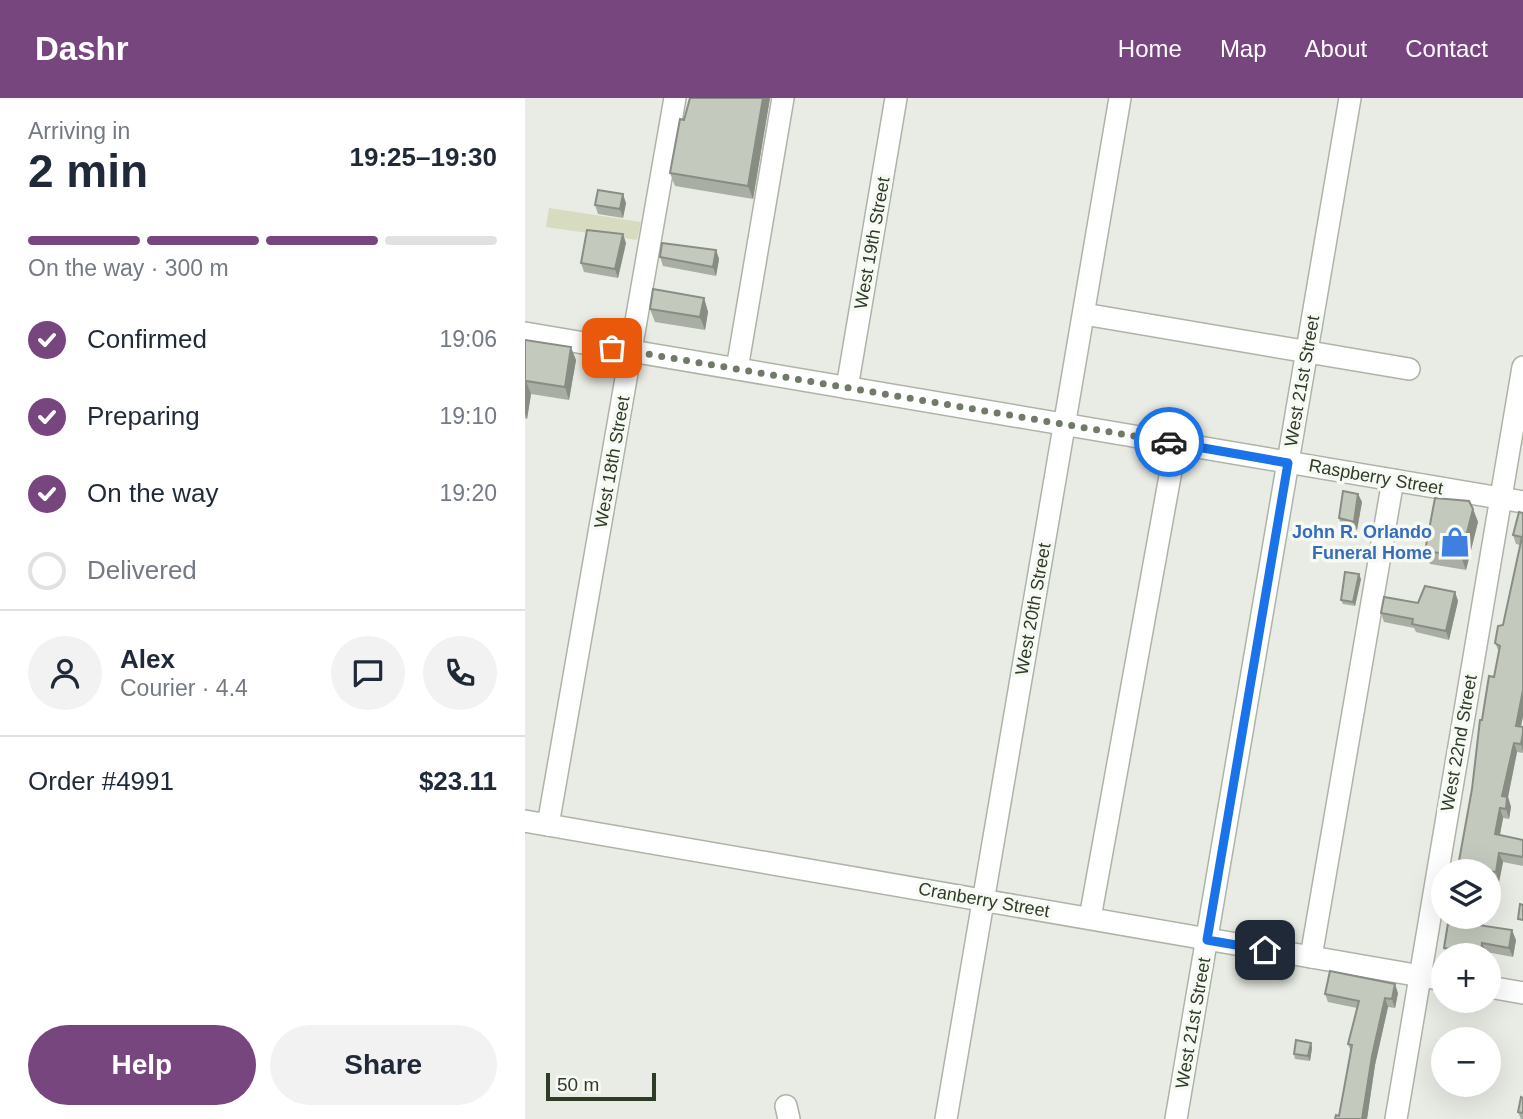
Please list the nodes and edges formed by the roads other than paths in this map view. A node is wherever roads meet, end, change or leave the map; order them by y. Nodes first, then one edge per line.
1 (675, 98) edge
2 (783, 98) edge
3 (896, 98) edge
4 (1120, 98) edge
5 (1350, 98) edge
6 (1084, 314) junction
7 (525, 333) edge
8 (631, 351) junction
9 (1307, 352) junction
10 (1523, 367) edge
11 (737, 369) junction
12 (1409, 369) dead end
13 (847, 388) junction
14 (1066, 425) junction
15 (1176, 443) junction
16 (1288, 463) junction
17 (1393, 480) junction
18 (1501, 498) junction
19 (1523, 502) edge
20 (525, 821) edge
21 (548, 825) junction
22 (982, 901) junction
23 (1090, 918) junction
24 (1207, 940) junction
25 (1311, 957) junction
26 (1419, 976) junction
27 (1431, 978) edge
28 (1501, 990) edge
29 (1523, 993) edge
30 (946, 1119) edge
31 (1176, 1119) edge
32 (1395, 1119) edge

1 - 8 street, West 18th Street
2 - 11 street
3 - 13 street, West 19th Street
4 - 6 street, West 20th Street
5 - 9 street, West 21st Street
6 - 9 street
6 - 14 street, West 20th Street
7 - 8 street, Raspberry Street
8 - 11 street, Raspberry Street
8 - 21 street, West 18th Street
9 - 12 street
9 - 16 street, West 21st Street
10 - 18 street, West 22nd Street
11 - 13 street, Raspberry Street
13 - 14 street, Raspberry Street
14 - 15 street, Raspberry Street
14 - 22 street, West 20th Street
15 - 16 street, Raspberry Street
15 - 23 street
16 - 17 street, Raspberry Street
16 - 24 street, West 21st Street
17 - 18 street, Raspberry Street
17 - 25 street
18 - 19 street, Raspberry Street
18 - 26 street, West 22nd Street
20 - 21 street, Cranberry Street
21 - 22 street, Cranberry Street
22 - 23 street, Cranberry Street
22 - 30 street, West 20th Street
23 - 24 street, Cranberry Street
24 - 25 street, Cranberry Street
24 - 31 street, West 21st Street
25 - 26 street, Cranberry Street
26 - 27 street, Cranberry Street
26 - 32 street, West 22nd Street
28 - 29 street

